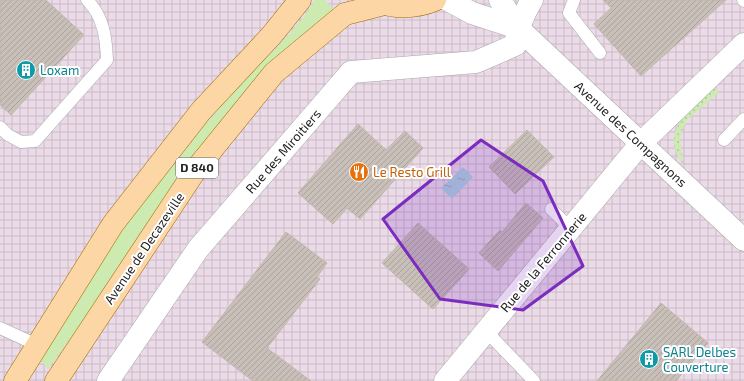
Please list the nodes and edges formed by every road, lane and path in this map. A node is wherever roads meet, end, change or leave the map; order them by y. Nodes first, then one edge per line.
1 (87, 0) edge
2 (300, 0) edge
3 (435, 0) edge
4 (448, 0) edge
5 (500, 0) edge
6 (532, 0) edge
7 (574, 0) edge
8 (378, 2) edge
9 (518, 28) junction
10 (744, 44) edge
11 (600, 53) dead end
12 (744, 119) edge
13 (0, 127) edge
14 (724, 140) dead end
15 (641, 143) junction
16 (550, 209) dead end
17 (571, 229) junction
18 (744, 240) edge
19 (0, 328) edge
20 (486, 331) junction
21 (37, 345) junction
22 (15, 381) edge
23 (56, 381) edge
24 (108, 381) edge
25 (445, 381) edge
26 (534, 381) edge

1 - 13 lane
2 - 21 main road, D 840
3 - 8 main road
4 - 9 street, Avenue des Compagnons
5 - 9 street, Avenue des Compagnons
6 - 9 street
7 - 11 lane
8 - 23 main road, Avenue de Decazeville / D 840
9 - 15 street, Avenue des Compagnons
9 - 24 street, Rue des Miroitiers
10 - 15 street, Rue de la Ferronnerie
12 - 14 lane
15 - 17 street, Rue de la Ferronnerie
15 - 18 street, Avenue des Compagnons
16 - 17 lane
17 - 20 street, Rue de la Ferronnerie
19 - 21 lane
20 - 25 street, Rue de la Ferronnerie
20 - 26 lane
21 - 22 main road, D 840

